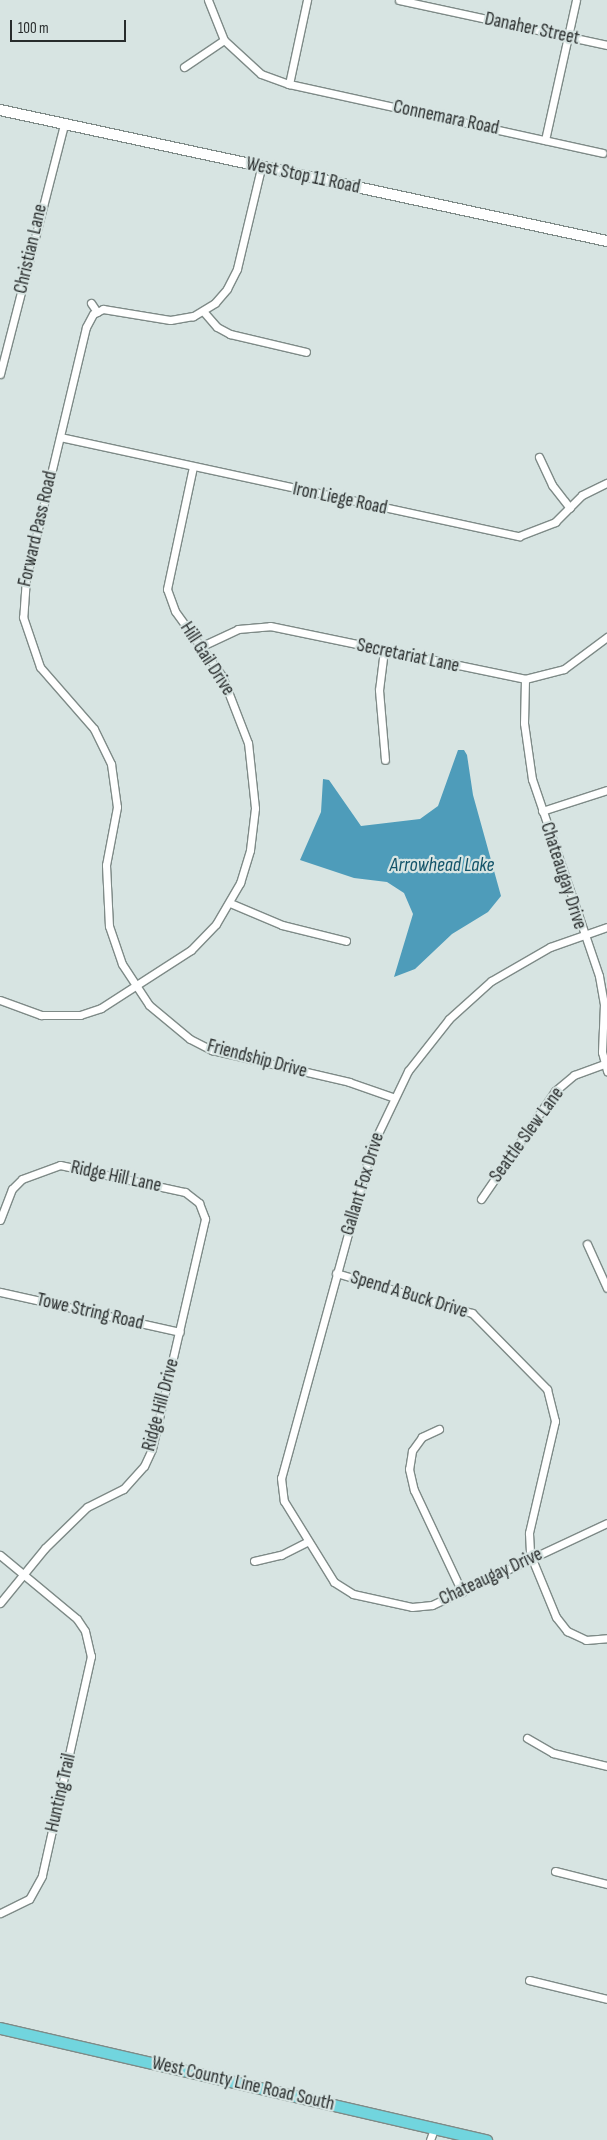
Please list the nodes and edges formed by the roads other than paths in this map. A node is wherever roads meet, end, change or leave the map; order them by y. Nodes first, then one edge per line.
1 (208, 0) edge
2 (307, 0) edge
3 (399, 0) edge
4 (576, 0) edge
5 (568, 37) junction
6 (224, 40) junction
7 (607, 46) edge
8 (184, 67) dead end
9 (289, 84) junction
10 (0, 110) edge
11 (64, 124) junction
12 (545, 140) junction
13 (603, 153) dead end
14 (261, 168) junction
15 (607, 241) edge
16 (91, 302) dead end
17 (203, 311) junction
18 (97, 312) junction
19 (306, 352) dead end
20 (0, 374) edge
21 (60, 437) junction
22 (540, 458) dead end
23 (193, 467) junction
24 (607, 483) edge
25 (570, 508) junction
26 (607, 637) edge
27 (202, 646) junction
28 (384, 650) junction
29 (525, 679) junction
30 (385, 760) dead end
31 (607, 790) edge
32 (542, 812) junction
33 (230, 903) junction
34 (607, 927) edge
35 (582, 934) junction
36 (346, 941) dead end
37 (136, 988) junction
38 (0, 1000) edge
39 (606, 1068) edge
40 (392, 1097) junction
41 (481, 1198) dead end
42 (200, 1206) joint
43 (0, 1220) edge
44 (587, 1244) dead end
45 (336, 1273) junction
46 (607, 1288) edge
47 (0, 1292) edge
48 (180, 1332) junction
49 (439, 1429) dead end
50 (607, 1523) edge
51 (306, 1542) junction
52 (0, 1555) edge
53 (531, 1559) junction
54 (254, 1561) dead end
55 (24, 1573) junction
56 (462, 1592) junction
57 (0, 1603) edge
58 (607, 1638) edge
59 (527, 1738) dead end
60 (607, 1766) edge
61 (555, 1871) dead end
62 (607, 1884) edge
63 (2, 1913) edge
64 (529, 1980) dead end
65 (607, 1999) edge
66 (0, 2028) edge
67 (432, 2134) edge
68 (486, 2140) edge

1 - 6 street
2 - 9 street
3 - 5 street, Danaher Street
4 - 5 street
5 - 7 street, Danaher Street
5 - 12 street
6 - 8 street
6 - 9 street, Connemara Road
9 - 12 street, Connemara Road
10 - 11 main road, West Stop 11 Road
11 - 14 main road, West Stop 11 Road
11 - 20 street, Christian Lane
12 - 13 street, Connemara Road
14 - 15 main road, West Stop 11 Road
14 - 17 street
16 - 18 street
17 - 18 street
17 - 19 street
18 - 21 street, Forward Pass Road
21 - 23 street, Iron Liege Road
21 - 37 street, Forward Pass Road
22 - 25 street
23 - 25 street, Iron Liege Road
23 - 27 street, Hill Gail Drive
24 - 25 street, Iron Liege Road
26 - 29 street, Secretariat Lane
27 - 28 street, Secretariat Lane
27 - 33 street, Hill Gail Drive
28 - 29 street, Secretariat Lane
28 - 30 street
29 - 32 street, Chateaugay Drive
31 - 32 street
32 - 35 street, Chateaugay Drive
33 - 36 street
33 - 37 street, Hill Gail Drive
34 - 35 street, Gallant Fox Drive
35 - 39 street, Chateaugay Drive
35 - 40 street, Gallant Fox Drive
37 - 38 street
37 - 40 street, Friendship Drive
39 - 41 street, Seattle Slew Lane
40 - 45 street, Gallant Fox Drive
42 - 43 street, Ridge Hill Lane
42 - 48 street, Ridge Hill Drive
44 - 46 street
45 - 51 street, Gallant Fox Drive
45 - 53 street, Spend A Buck Drive
47 - 48 street, Towe String Road
48 - 55 street, Ridge Hill Drive
49 - 56 street
50 - 53 street, Chateaugay Drive
51 - 54 street
51 - 56 street, Chateaugay Drive
52 - 55 street
53 - 56 street, Chateaugay Drive
53 - 58 street, Spend A Buck Drive
55 - 57 street, Ridge Hill Drive
55 - 63 street, Hunting Trail
59 - 60 street
61 - 62 street
64 - 65 street
66 - 67 main road, West County Line Road South
67 - 68 main road, West County Line Road South

